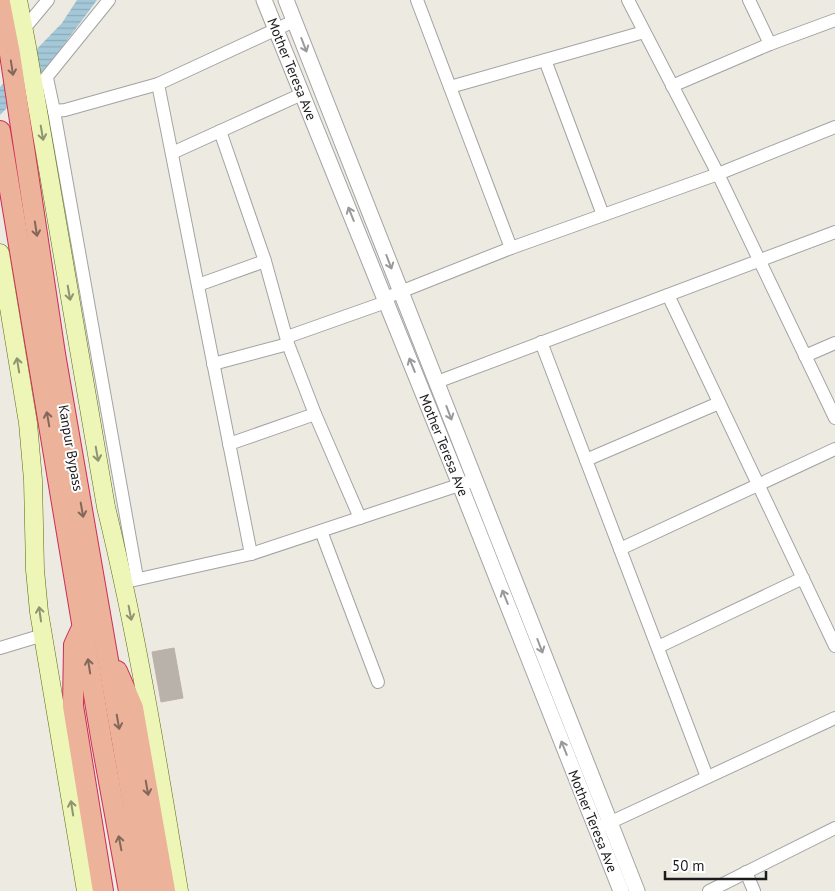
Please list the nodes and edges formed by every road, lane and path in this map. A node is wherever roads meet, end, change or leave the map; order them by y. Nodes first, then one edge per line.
1 (18, 0) edge
2 (48, 0) edge
3 (109, 0) edge
4 (264, 0) edge
5 (286, 0) edge
6 (418, 0) edge
7 (628, 0) edge
8 (749, 0) edge
9 (0, 3) edge
10 (835, 20) edge
11 (294, 21) junction
12 (276, 29) junction
13 (644, 32) junction
14 (25, 38) junction
15 (770, 44) junction
16 (545, 60) junction
17 (158, 84) junction
18 (38, 85) junction
19 (672, 86) junction
20 (450, 87) junction
21 (302, 94) junction
22 (54, 111) junction
23 (835, 127) edge
24 (0, 131) edge
25 (220, 131) junction
26 (172, 152) junction
27 (718, 174) junction
28 (603, 215) junction
29 (835, 232) edge
30 (511, 248) junction
31 (0, 253) edge
32 (265, 261) junction
33 (759, 261) junction
34 (198, 285) junction
35 (401, 291) junction
36 (668, 295) junction
37 (385, 300) junction
38 (288, 341) junction
39 (541, 342) junction
40 (835, 343) edge
41 (805, 356) junction
42 (213, 364) junction
43 (437, 382) junction
44 (720, 403) junction
45 (315, 414) junction
46 (835, 416) edge
47 (229, 444) junction
48 (835, 449) edge
49 (586, 460) junction
50 (475, 480) junction
51 (460, 485) junction
52 (758, 485) junction
53 (360, 518) junction
54 (321, 531) junction
55 (620, 549) junction
56 (251, 554) junction
57 (803, 578) junction
58 (130, 580) junction
59 (83, 626) junction
60 (43, 635) junction
61 (104, 642) junction
62 (835, 646) edge
63 (658, 647) junction
64 (0, 648) edge
65 (378, 682) dead end
66 (835, 718) edge
67 (707, 777) junction
68 (603, 826) junction
69 (835, 828) edge
70 (746, 872) junction
71 (86, 891) edge
72 (103, 891) edge
73 (129, 891) edge
74 (148, 891) edge
75 (165, 891) edge
76 (180, 891) edge
77 (621, 891) edge
78 (637, 891) edge
79 (709, 891) edge
80 (754, 891) edge

1 - 14 main road
2 - 14 street
3 - 18 street
4 - 12 street, Mother Teresa Ave
5 - 11 street
6 - 20 street
7 - 13 street
8 - 15 street
9 -> 61 highway, Kanpur Bypass
10 - 15 street
11 - 12 street
11 -> 35 street
12 - 17 street
12 - 21 street, Mother Teresa Ave
13 - 16 street
13 - 19 street
14 - 18 main road
15 - 19 street
16 - 20 street
16 - 28 street
17 - 22 street
17 - 26 street
18 - 22 street
18 -> 58 main road
19 - 27 street
20 - 30 street
21 - 25 street
37 -> 21 street, Mother Teresa Ave
22 - 58 street
23 - 27 street
59 -> 24 highway, Kanpur Bypass
25 - 26 street
25 - 32 street
26 - 34 street
27 - 28 street
27 - 33 street
28 - 30 street
29 - 33 street
30 - 35 street
60 -> 31 main road
32 - 34 street
32 - 38 street
33 - 36 street
33 - 41 street
34 - 42 street
35 - 37 street
35 - 43 street
36 - 39 street
36 - 44 street
37 - 38 street
51 -> 37 street, Mother Teresa Ave
38 - 42 street
38 - 45 street
39 - 43 street
39 - 49 street
40 - 41 street
41 - 46 street
42 - 47 street
43 -> 50 street
44 - 49 street
44 - 52 street
45 - 47 street
45 - 53 street
47 - 56 street
48 - 52 street
49 - 55 street
50 - 51 street
50 -> 68 street
51 - 53 street
68 -> 51 street, Mother Teresa Ave
52 - 55 street
52 - 57 street
53 - 54 street
54 - 56 street
54 - 65 street
55 - 63 street
56 - 58 street
57 - 62 street
57 - 63 street
58 -> 76 main road
59 - 72 highway
73 -> 59 highway, Kanpur Bypass
60 - 64 street
71 -> 60 main road
61 -> 74 highway, Kanpur Bypass
61 -> 75 highway
63 - 67 street
66 - 67 street
67 - 68 street
68 - 77 street, Mother Teresa Ave
68 - 78 street
69 - 70 street
70 - 79 street
70 - 80 street

